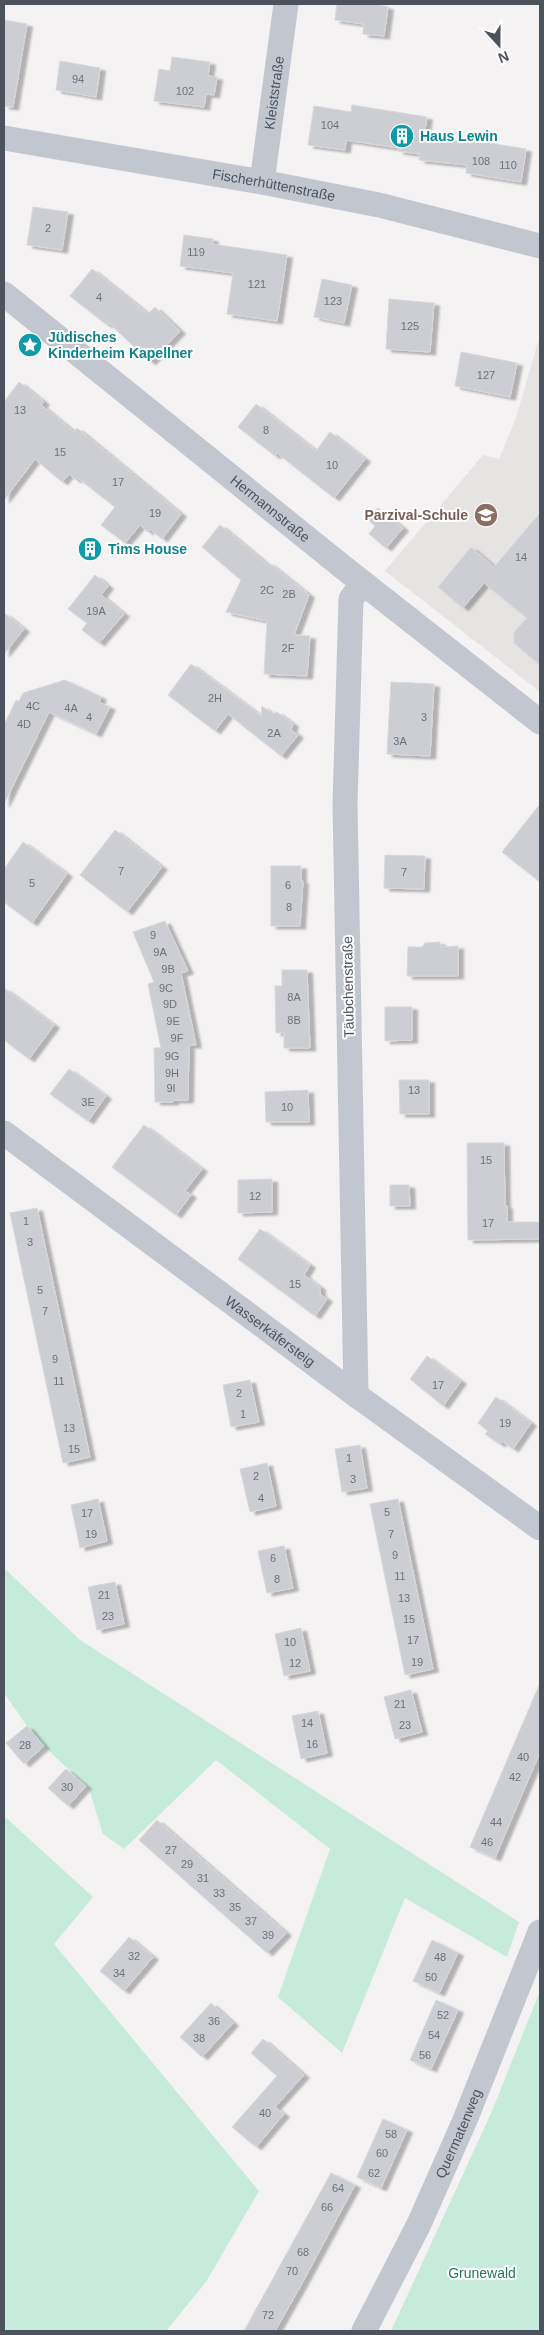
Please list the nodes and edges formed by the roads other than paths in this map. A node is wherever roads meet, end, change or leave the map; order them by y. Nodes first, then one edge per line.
1 (286, 4) edge
2 (4, 138) edge
3 (262, 182) junction
4 (540, 246) edge
5 (4, 294) edge
6 (363, 583) junction
7 (540, 722) edge
8 (4, 1133) edge
9 (356, 1395) junction
10 (540, 1528) edge
11 (540, 1932) edge
12 (364, 2331) edge

1 - 3 street, Kleiststraße
2 - 3 street, Fischerhüttenstraße
3 - 4 street, Fischerhüttenstraße
5 - 6 street, Hermannstraße
6 - 7 street, Hermannstraße
6 - 9 street, Täubchenstraße
8 - 9 street, Wasserkäfersteig
9 - 10 street, Wasserkäfersteig
11 - 12 street, Quermatenweg

